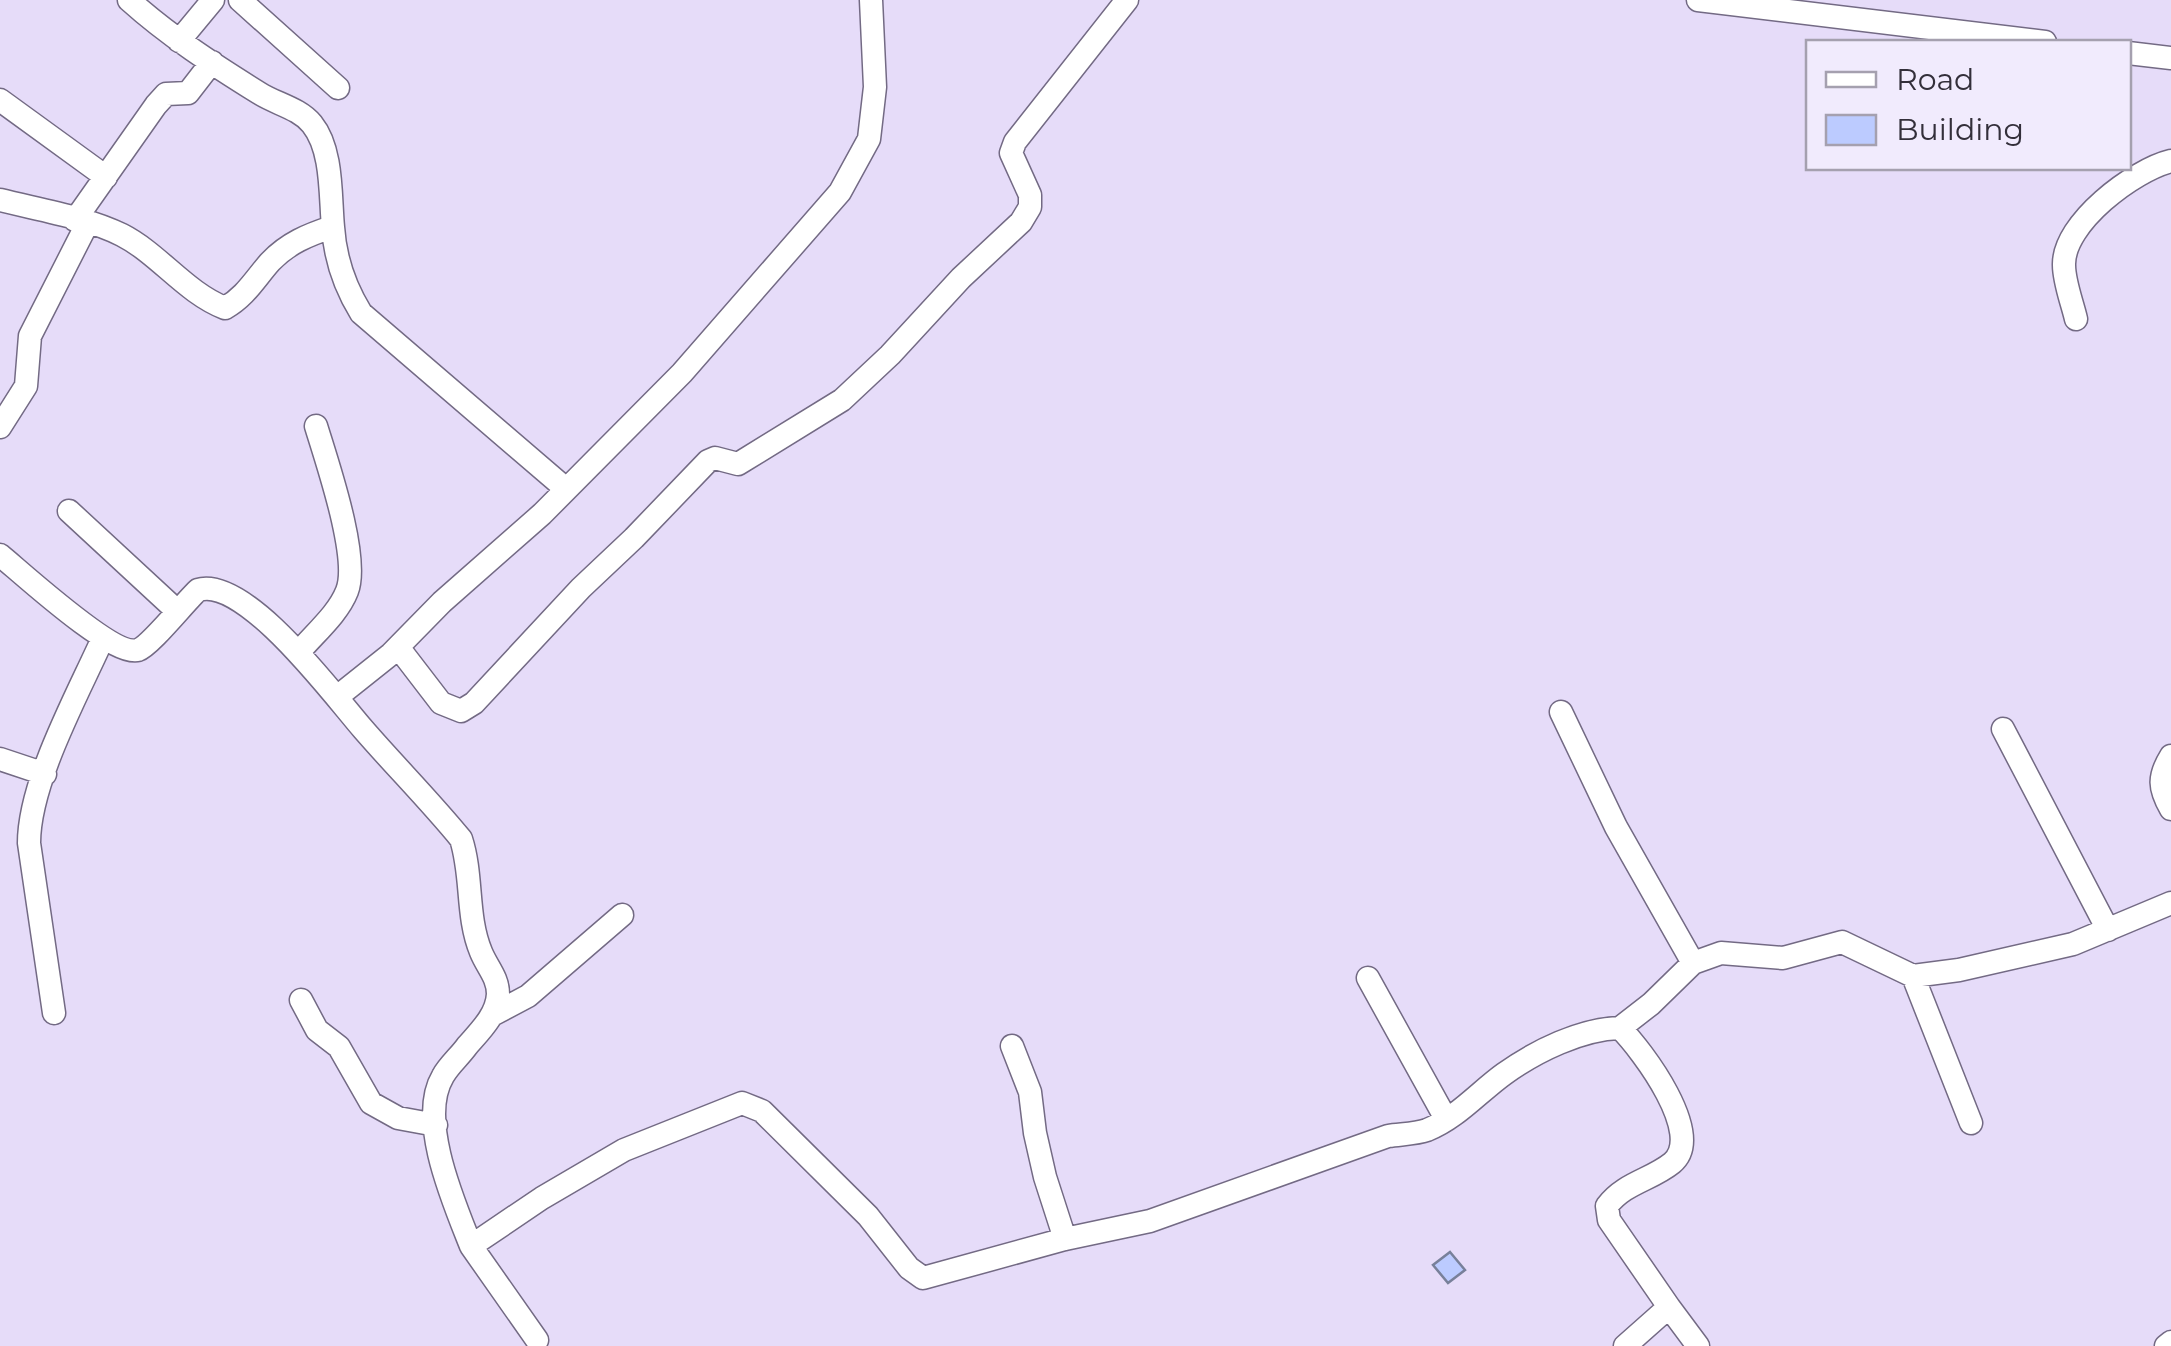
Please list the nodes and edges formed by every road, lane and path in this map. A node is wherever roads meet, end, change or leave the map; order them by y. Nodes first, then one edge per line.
1 (129, 0) edge
2 (213, 0) edge
3 (240, 0) edge
4 (870, 0) edge
5 (1127, 0) edge
6 (1698, 0) edge
7 (2028, 40) edge
8 (179, 42) junction
9 (2131, 53) edge
10 (2171, 58) edge
11 (212, 62) junction
12 (338, 88) dead end
13 (0, 100) edge
14 (2171, 161) edge
15 (106, 177) junction
16 (0, 200) edge
17 (81, 222) junction
18 (332, 226) junction
19 (2076, 319) dead end
20 (316, 426) dead end
21 (0, 427) edge
22 (566, 489) junction
23 (68, 511) dead end
24 (0, 555) edge
25 (176, 610) junction
26 (102, 638) junction
27 (398, 648) junction
28 (299, 652) junction
29 (338, 697) junction
30 (1561, 712) dead end
31 (2003, 729) dead end
32 (2171, 756) edge
33 (0, 760) edge
34 (45, 774) junction
35 (2171, 809) edge
36 (2171, 903) edge
37 (622, 916) dead end
38 (2108, 930) junction
39 (1693, 963) junction
40 (1913, 976) junction
41 (1368, 978) dead end
42 (302, 1000) dead end
43 (54, 1013) dead end
44 (494, 1014) junction
45 (1620, 1028) junction
46 (1012, 1046) dead end
47 (1446, 1118) junction
48 (1971, 1122) dead end
49 (436, 1126) junction
50 (1065, 1239) junction
51 (471, 1246) junction
52 (1669, 1307) junction
53 (537, 1340) dead end
54 (1624, 1346) edge
55 (1698, 1346) edge

1 - 8 street
2 - 8 street
3 - 12 street
4 - 22 street
5 - 27 street
6 - 7 street
8 - 11 street
9 - 10 street
11 - 15 street
11 - 18 street
13 - 15 street
14 - 19 street
15 - 17 street
16 - 17 street
17 - 18 street
17 - 21 street
18 - 22 street
20 - 28 street
22 - 27 street
23 - 25 street
24 - 26 street
25 - 26 street
25 - 28 street
26 - 34 street
27 - 29 street
28 - 29 street
29 - 44 street
30 - 39 street
31 - 38 street
32 - 35 street
33 - 34 street
34 - 43 street
36 - 38 street
37 - 44 street
38 - 40 street
39 - 40 street
39 - 45 street
40 - 48 street
41 - 47 street
42 - 49 street
44 - 49 street
45 - 47 street
45 - 52 street
46 - 50 street
47 - 50 street
49 - 51 street
50 - 51 street
51 - 53 street
52 - 54 street
52 - 55 street

